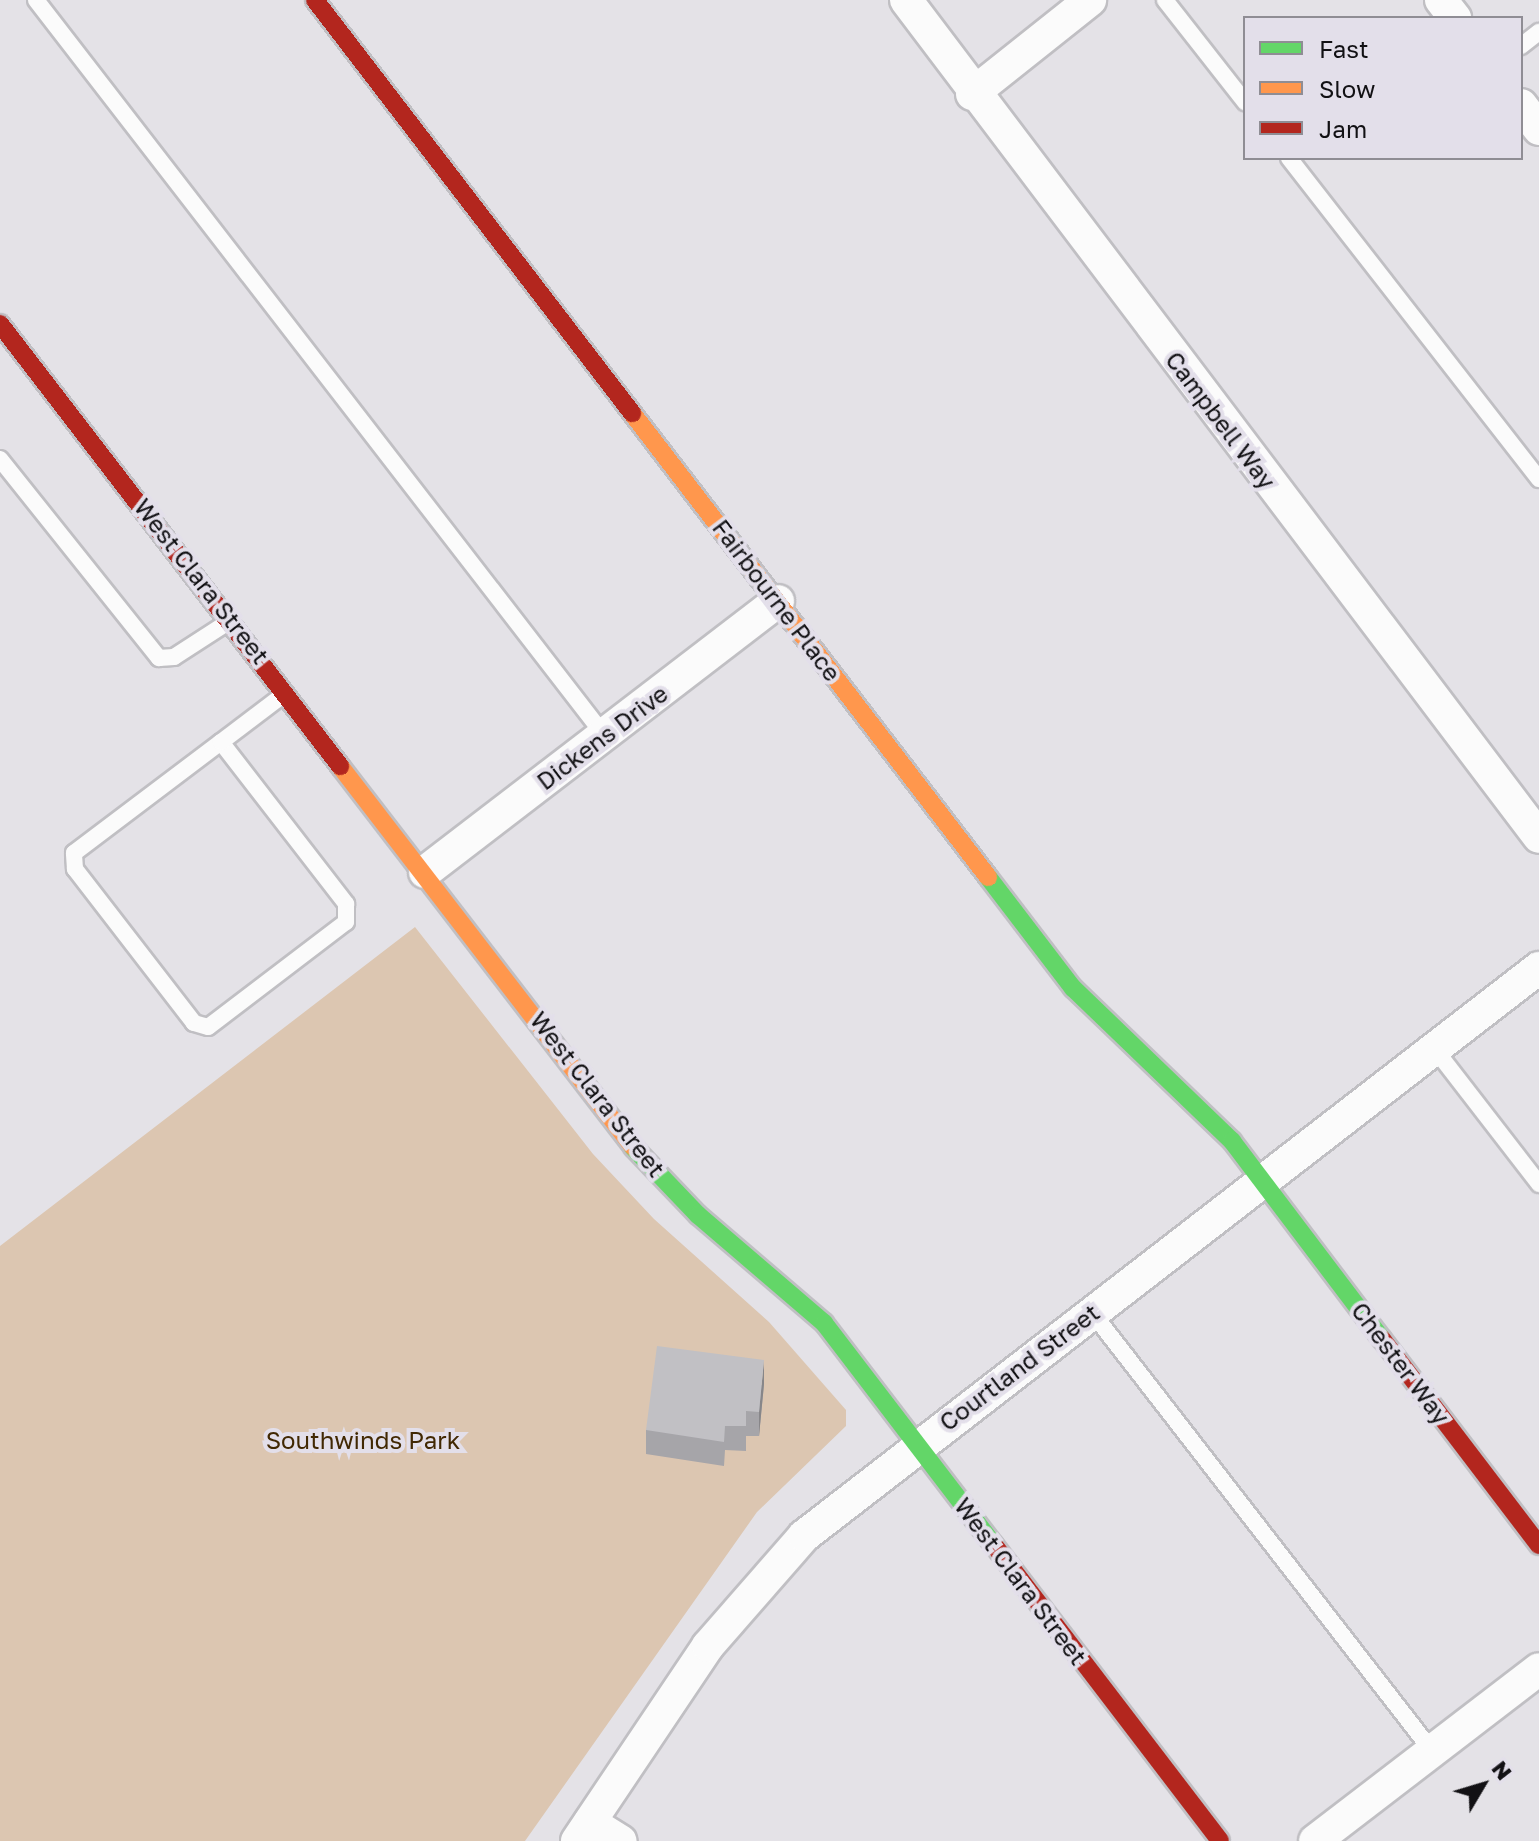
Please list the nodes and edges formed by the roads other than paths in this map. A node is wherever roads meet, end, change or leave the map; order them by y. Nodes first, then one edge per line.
1 (36, 0) edge
2 (315, 0) edge
3 (906, 0) edge
4 (1090, 0) edge
5 (1165, 0) edge
6 (1441, 0) edge
7 (1453, 16) edge
8 (1539, 32) edge
9 (1523, 44) edge
10 (972, 94) junction
11 (1243, 99) edge
12 (1523, 108) edge
13 (1539, 129) edge
14 (1291, 160) edge
15 (4, 335) edge
16 (0, 459) edge
17 (1539, 479) edge
18 (778, 601) junction
19 (231, 619) junction
20 (287, 692) junction
21 (604, 735) junction
22 (221, 742) junction
23 (1539, 837) edge
24 (425, 872) junction
25 (1539, 968) edge
26 (1434, 1048) junction
27 (1263, 1180) junction
28 (1539, 1184) edge
29 (1091, 1311) junction
30 (918, 1444) junction
31 (1539, 1545) edge
32 (1539, 1669) edge
33 (1432, 1751) junction
34 (583, 1831) edge
35 (620, 1841) edge
36 (1220, 1841) edge
37 (1315, 1841) edge

1 - 21 lane
2 - 18 street, Fairbourne Place
3 - 10 street, Campbell Way
4 - 10 street
5 - 11 lane
6 - 7 street
8 - 9 lane
10 - 23 street, Campbell Way
12 - 13 street
14 - 17 lane
15 - 19 street, West Clara Street
16 - 19 lane
18 - 21 street, Dickens Drive
18 - 27 street, Fairbourne Place
19 - 20 street, West Clara Street
20 - 22 lane
20 - 24 street, West Clara Street
21 - 24 street, Dickens Drive
22 - 22 lane
24 - 30 street, West Clara Street
25 - 26 street, Courtland Street
26 - 27 street, Courtland Street
26 - 28 lane
27 - 29 street, Courtland Street
27 - 31 street, Chester Way
29 - 30 street, Courtland Street
29 - 33 lane
30 - 34 street, Courtland Street
30 - 36 street, West Clara Street
32 - 33 street
33 - 37 street
34 - 35 street

